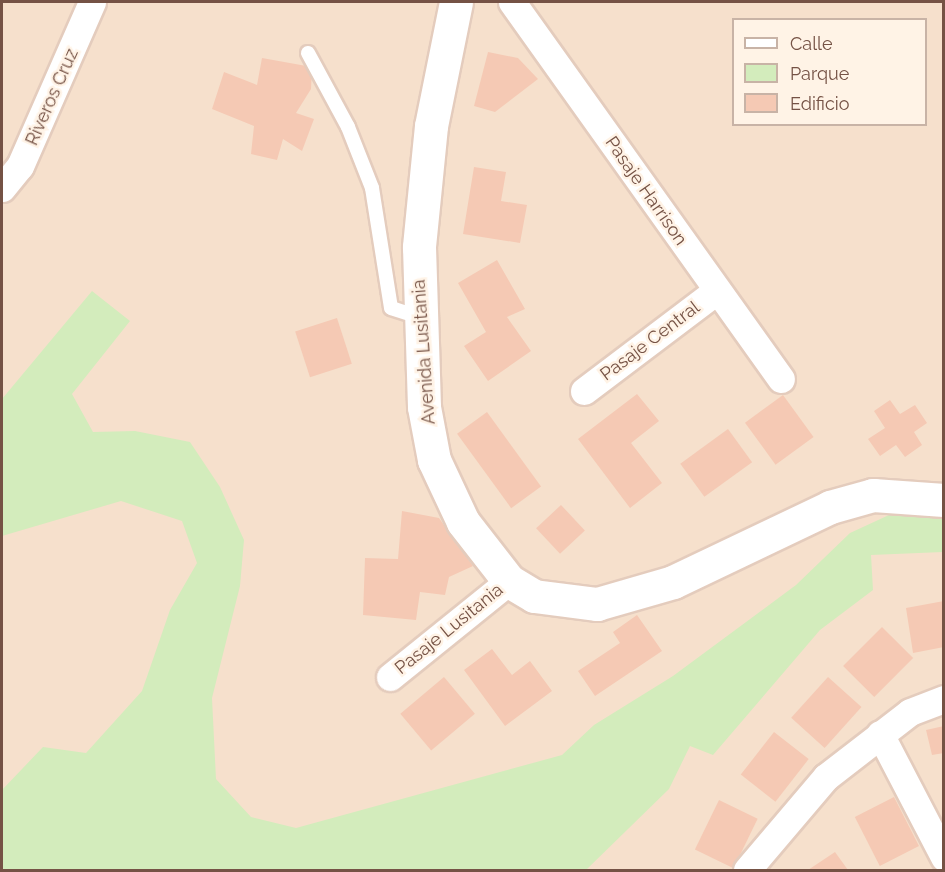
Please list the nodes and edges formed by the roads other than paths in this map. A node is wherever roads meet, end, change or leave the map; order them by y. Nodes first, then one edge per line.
1 (92, 2) edge
2 (456, 2) edge
3 (512, 2) edge
4 (308, 53) dead end
5 (2, 188) edge
6 (716, 291) junction
7 (419, 317) junction
8 (781, 379) dead end
9 (584, 392) dead end
10 (944, 500) edge
11 (509, 581) junction
12 (390, 677) dead end
13 (944, 699) edge
14 (880, 734) junction
15 (937, 827) edge
16 (944, 857) edge
17 (747, 870) edge

1 - 5 street, Riveros Cruz
2 - 7 street, Avenida Lusitania
3 - 6 street, Pasaje Harrison
4 - 7 lane
6 - 8 street, Pasaje Harrison
6 - 9 street, Pasaje Central
7 - 11 street, Avenida Lusitania
10 - 11 street, Avenida Lusitania
11 - 12 street, Pasaje Lusitania
13 - 14 street
14 - 15 street
14 - 17 street
15 - 16 street

